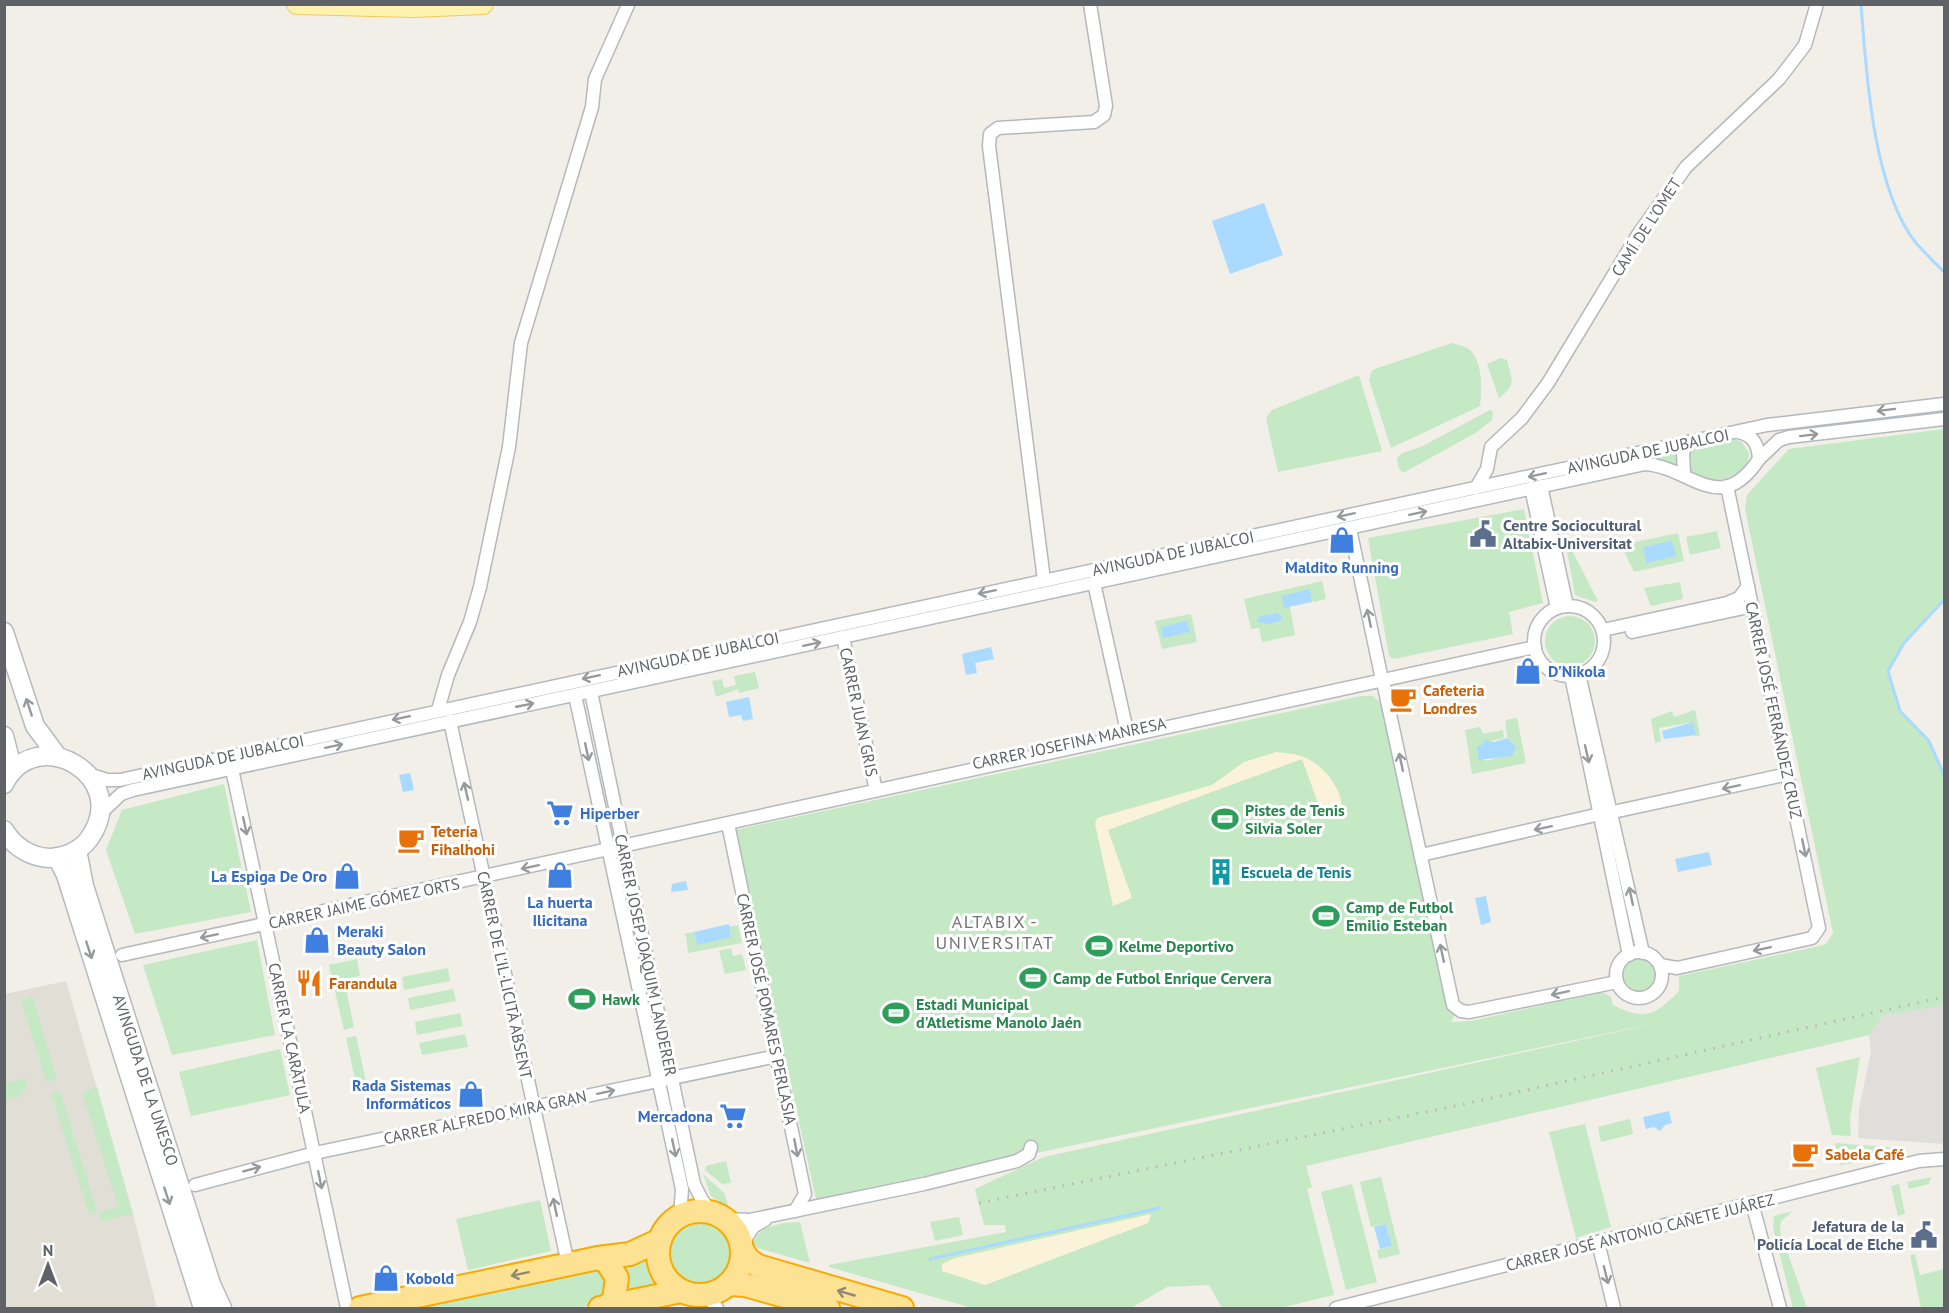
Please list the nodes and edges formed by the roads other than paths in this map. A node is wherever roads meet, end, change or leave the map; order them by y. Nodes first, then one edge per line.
1 (297, 4) edge
2 (483, 4) edge
3 (1090, 4) edge
4 (1817, 4) edge
5 (628, 5) edge
6 (1944, 405) edge
7 (1944, 419) edge
8 (1738, 432) junction
9 (1688, 442) junction
10 (1759, 459) junction
11 (1488, 463) junction
12 (1684, 476) junction
13 (1510, 480) junction
14 (1727, 486) junction
15 (1536, 487) junction
16 (1476, 488) junction
17 (1350, 529) junction
18 (1044, 580) junction
19 (1094, 583) junction
20 (1748, 585) junction
21 (1753, 606) junction
22 (1562, 607) junction
23 (1729, 611) junction
24 (1756, 622) junction
25 (4, 632) edge
26 (1604, 634) junction
27 (843, 637) junction
28 (1534, 644) junction
29 (1575, 675) junction
30 (1382, 678) junction
31 (591, 692) junction
32 (575, 695) junction
33 (438, 710) junction
34 (450, 721) junction
35 (1127, 731) junction
36 (4, 736) edge
37 (58, 757) junction
38 (232, 769) junction
39 (88, 774) junction
40 (1788, 774) junction
41 (9, 777) edge
42 (874, 786) junction
43 (1606, 813) junction
44 (100, 814) junction
45 (728, 824) junction
46 (4, 830) edge
47 (622, 844) junction
48 (77, 850) junction
49 (607, 850) junction
50 (1420, 855) junction
51 (57, 857) junction
52 (486, 877) junction
53 (266, 924) junction
54 (1643, 953) junction
55 (122, 955) dead end
56 (1629, 955) junction
57 (1660, 965) junction
58 (1617, 982) junction
59 (777, 1056) junction
60 (666, 1079) junction
61 (532, 1107) junction
62 (1031, 1147) dead end
63 (315, 1153) junction
64 (1944, 1159) edge
65 (195, 1185) dead end
66 (805, 1194) junction
67 (1752, 1203) junction
68 (819, 1207) junction
69 (790, 1212) junction
70 (680, 1216) junction
71 (718, 1216) junction
72 (660, 1240) junction
73 (1598, 1242) junction
74 (742, 1248) junction
75 (598, 1258) junction
76 (568, 1264) junction
77 (729, 1284) junction
78 (681, 1291) junction
79 (712, 1302) edge
80 (203, 1308) edge
81 (222, 1308) edge
82 (347, 1308) edge
83 (360, 1308) edge
84 (603, 1308) edge
85 (828, 1308) edge
86 (902, 1308) edge
87 (1336, 1308) edge
88 (1614, 1308) edge
89 (1780, 1308) edge

1 - 2 main road
3 - 18 street
4 - 11 street, CAMÍ DE L'OMET
5 - 33 street
6 -> 8 street
10 -> 7 street
8 - 9 street, AVINGUDA DE JUBALCOI
8 - 10 street, AVINGUDA DE JUBALCOI
9 - 12 street
9 -> 13 street, AVINGUDA DE JUBALCOI
10 - 14 street
11 - 13 street
11 - 16 street, CAMÍ DE L'OMET
12 - 14 street, AVINGUDA DE JUBALCOI
12 - 15 street, AVINGUDA DE JUBALCOI
13 - 16 street, AVINGUDA DE JUBALCOI
14 - 20 street, CARRER JOSÉ FERRÁNDEZ CRUZ
17 -> 15 street, AVINGUDA DE JUBALCOI
15 - 22 street
16 -> 18 street, AVINGUDA DE JUBALCOI
17 - 19 street, AVINGUDA DE JUBALCOI
30 -> 17 street
18 -> 33 street, AVINGUDA DE JUBALCOI
19 - 27 street, AVINGUDA DE JUBALCOI
19 - 35 street
20 - 21 street, CARRER JOSÉ FERRÁNDEZ CRUZ
20 - 26 street
21 - 23 street
21 - 24 street, CARRER JOSÉ FERRÁNDEZ CRUZ
22 - 26 street
22 - 28 street
23 - 24 street
23 - 26 street
24 - 40 street, CARRER JOSÉ FERRÁNDEZ CRUZ
37 -> 25 main road
26 - 29 street
31 -> 27 street, AVINGUDA DE JUBALCOI
27 - 42 street, CARRER JUAN GRIS
28 - 29 street
28 - 30 street, CARRER JOSEFINA MANRESA
29 - 43 street
30 - 35 street, CARRER JOSEFINA MANRESA
30 - 45 street, CARRER JOSEFINA MANRESA
50 -> 30 street
31 - 32 street, AVINGUDA DE JUBALCOI
31 - 47 street, CARRER JOSEP JOAQUIM LANDERER
34 -> 32 street, AVINGUDA DE JUBALCOI
32 -> 49 street, CARRER JOSEP JOAQUIM LANDERER
33 -> 39 street, AVINGUDA DE JUBALCOI
38 -> 34 street, AVINGUDA DE JUBALCOI
52 -> 34 street, CARRER DE L'IL·LICITÀ ABSENT
35 - 42 street, CARRER JOSEFINA MANRESA
36 - 41 main road
37 - 39 main road
37 - 41 main road
38 - 44 street, AVINGUDA DE JUBALCOI
38 -> 53 street, CARRER LA CARÀTULA
39 - 44 main road
40 -> 43 street
40 -> 57 street, CARRER JOSÉ FERRÁNDEZ CRUZ
42 - 47 street, CARRER JOSEFINA MANRESA
43 -> 50 street
54 -> 43 street
43 - 56 street
44 - 48 main road
45 - 47 street, CARRER JOSEFINA MANRESA
45 - 59 street, CARRER JOSÉ POMARES PERLASIA
46 - 51 main road
47 - 49 street, CARRER JAIME GÓMEZ ORTS
47 - 60 street, CARRER JOSEP JOAQUIM LANDERER
48 - 51 main road
48 - 81 main road, AVINGUDA DE LA UNESCO
49 -> 52 street, CARRER JAIME GÓMEZ ORTS
49 - 60 street, CARRER JOSEP JOAQUIM LANDERER
58 -> 50 street
51 -> 80 main road, AVINGUDA DE LA UNESCO
52 - 53 street, CARRER JAIME GÓMEZ ORTS
52 - 61 street, CARRER DE L'IL·LICITÀ ABSENT
53 -> 55 street, CARRER JAIME GÓMEZ ORTS
53 - 63 street, CARRER LA CARÀTULA
54 - 56 street
54 - 57 street
56 - 58 street
57 - 58 street
59 - 60 street, CARRER ALFREDO MIRA GRAN
59 -> 66 street, CARRER JOSÉ POMARES PERLASIA
61 -> 60 street, CARRER ALFREDO MIRA GRAN
60 -> 70 street, CARRER JOSEP JOAQUIM LANDERER
60 - 71 street, CARRER JOSEP JOAQUIM LANDERER
61 - 63 street, CARRER ALFREDO MIRA GRAN
76 -> 61 street, CARRER DE L'IL·LICITÀ ABSENT
62 - 68 street
65 -> 63 street, CARRER ALFREDO MIRA GRAN
63 -> 82 street, CARRER LA CARÀTULA
64 - 67 street, CARRER JOSÉ ANTONIO CAÑETE JUÁREZ
66 - 68 street
66 - 69 street
67 - 73 street, CARRER JOSÉ ANTONIO CAÑETE JUÁREZ
67 - 89 street
68 - 69 street
69 - 71 street
69 - 74 street
70 - 71 highway
70 - 72 highway
71 - 74 highway
72 - 75 highway
72 - 78 highway
73 - 87 street, CARRER JOSÉ ANTONIO CAÑETE JUÁREZ
73 -> 88 street
74 - 77 highway
86 -> 74 highway
75 - 76 highway
75 - 84 highway
76 -> 83 highway
77 - 79 highway
77 - 85 highway
78 - 79 highway
78 - 84 highway

